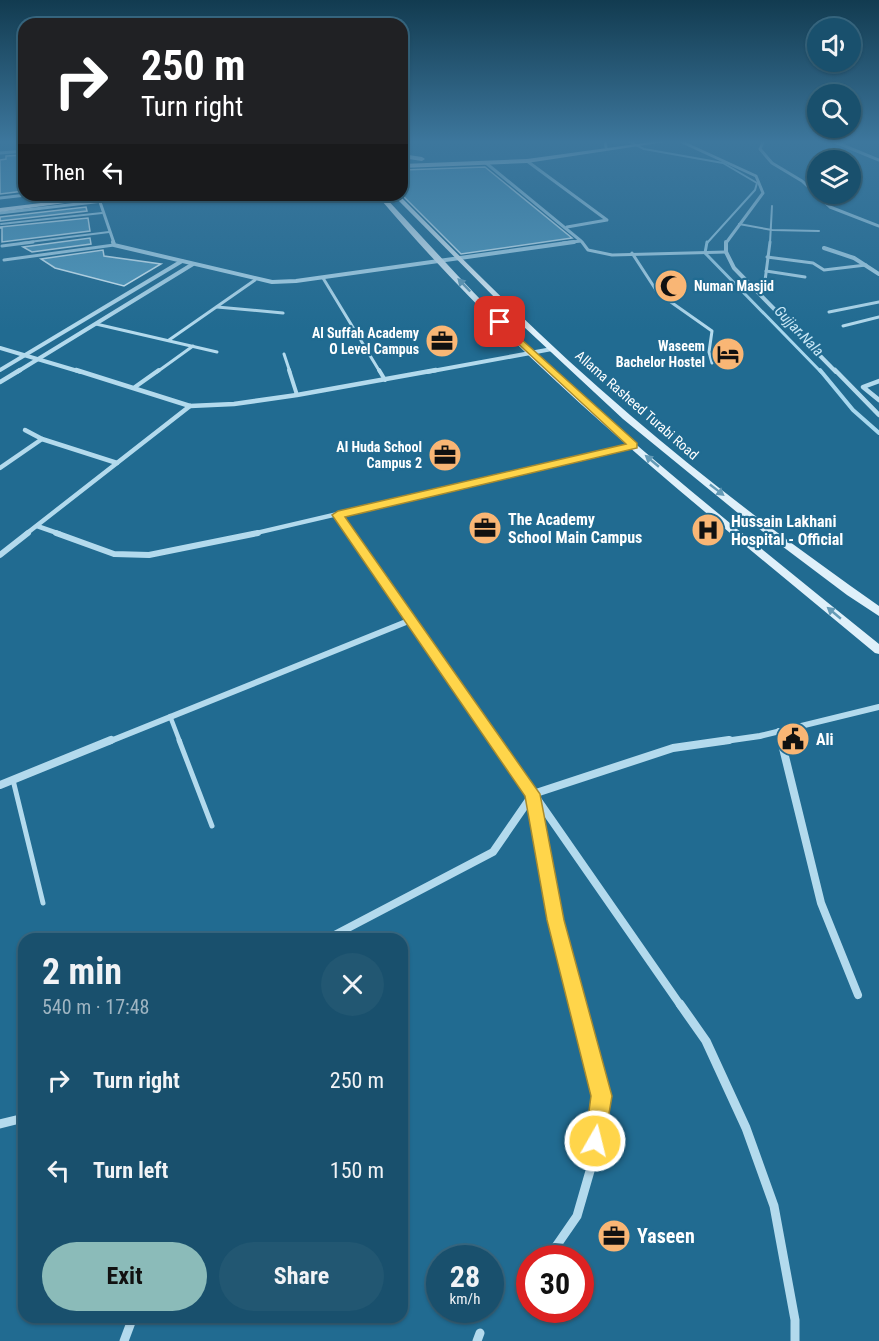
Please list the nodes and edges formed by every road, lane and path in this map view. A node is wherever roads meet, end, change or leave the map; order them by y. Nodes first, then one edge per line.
1 (52, 205) edge
2 (74, 205) edge
3 (100, 205) edge
4 (389, 205) edge
5 (406, 205) edge
6 (539, 205) edge
7 (586, 205) edge
8 (754, 205) edge
9 (827, 205) edge
10 (772, 206) dead end
11 (0, 212) edge
12 (102, 213) junction
13 (2, 224) edge
14 (739, 224) junction
15 (567, 226) junction
16 (879, 226) edge
17 (772, 230) junction
18 (819, 231) dead end
19 (109, 232) junction
20 (581, 241) junction
21 (114, 245) junction
22 (2, 246) dead end
23 (824, 248) dead end
24 (726, 252) junction
25 (632, 253) junction
26 (459, 257) junction
27 (767, 257) junction
28 (4, 260) dead end
29 (439, 260) junction
30 (182, 261) junction
31 (194, 264) junction
32 (866, 265) junction
33 (766, 271) junction
34 (879, 274) edge
35 (805, 277) dead end
36 (323, 278) junction
37 (255, 280) junction
38 (765, 281) dead end
39 (879, 302) edge
40 (217, 307) junction
41 (829, 312) dead end
42 (283, 313) dead end
43 (879, 317) edge
44 (96, 324) junction
45 (843, 326) dead end
46 (169, 340) junction
47 (193, 346) junction
48 (0, 348) edge
49 (552, 349) junction
50 (217, 352) dead end
51 (530, 353) junction
52 (284, 354) dead end
53 (25, 355) junction
54 (39, 359) junction
55 (712, 363) dead end
56 (0, 370) edge
57 (385, 380) junction
58 (879, 381) edge
59 (0, 382) edge
60 (135, 387) junction
61 (297, 394) junction
62 (879, 400) edge
63 (190, 406) junction
64 (620, 410) junction
65 (879, 415) edge
66 (600, 416) junction
67 (25, 430) dead end
68 (42, 439) junction
69 (633, 446) junction
70 (117, 463) junction
71 (0, 468) edge
72 (688, 468) junction
73 (669, 475) junction
74 (338, 515) junction
75 (37, 526) junction
76 (0, 555) edge
77 (879, 612) edge
78 (411, 620) junction
79 (879, 651) edge
80 (879, 707) edge
81 (170, 716) junction
82 (779, 731) junction
83 (13, 780) junction
84 (0, 785) edge
85 (533, 794) junction
86 (212, 825) dead end
87 (43, 903) dead end
88 (338, 933) edge
89 (858, 995) dead end
90 (18, 1120) edge
91 (0, 1125) edge
92 (557, 1245) edge
93 (131, 1323) edge
94 (124, 1341) edge
95 (795, 1341) edge

1 - 11 main road
2 - 11 street
3 - 12 street
4 - 29 main road, Allama Rasheed Turabi Road
5 - 26 main road, Allama Rasheed Turabi Road
6 - 15 street
7 - 15 street
8 - 14 street
9 - 16 street
10 - 17 lane
12 - 13 lane
12 - 19 street
14 - 17 lane
14 - 24 street
15 - 20 street
17 - 18 lane
17 - 27 lane
19 - 21 street
19 - 22 lane
20 - 25 lane
20 - 26 street
21 - 28 lane
21 - 30 street
23 - 32 street
24 - 25 lane
24 - 65 street
25 - 55 lane
26 - 29 street
26 - 49 main road, Allama Rasheed Turabi Road
27 - 32 lane
27 - 33 lane
29 - 36 street
51 -> 29 main road, Allama Rasheed Turabi Road
30 - 31 street
30 - 53 street
31 - 37 street
31 - 44 street
32 - 34 street
33 - 35 lane
33 - 38 lane
36 - 37 street
36 - 57 lane
37 - 40 lane
39 - 41 lane
40 - 42 lane
40 - 46 lane
43 - 45 lane
44 - 46 lane
44 - 54 street
46 - 47 lane
47 - 50 lane
47 - 60 lane
48 - 53 street
49 - 51 street
49 - 64 main road, Allama Rasheed Turabi Road
51 - 57 street
51 - 66 main road, Allama Rasheed Turabi Road
52 - 61 lane
53 - 54 street
53 - 56 street
54 - 59 street
54 - 60 street
57 - 61 street
58 - 62 street
60 - 63 street
61 - 63 street
63 - 70 street
64 - 66 main road
64 - 72 main road, Allama Rasheed Turabi Road
66 - 69 main road, Allama Rasheed Turabi Road
67 - 68 street
68 - 70 street
68 - 71 street
73 -> 69 main road, Allama Rasheed Turabi Road
69 - 74 street
70 - 75 street
72 - 73 main road
72 -> 77 main road, Allama Rasheed Turabi Road
79 -> 73 main road, Allama Rasheed Turabi Road
74 - 75 street
74 - 78 street
75 - 76 street
78 - 81 street
78 - 85 street
80 - 82 street
81 - 83 street
81 - 86 lane
82 - 85 street
82 - 89 street
83 - 84 street
83 - 87 lane
85 - 88 street
85 - 92 street
85 - 95 street
90 - 91 street
93 - 94 street

